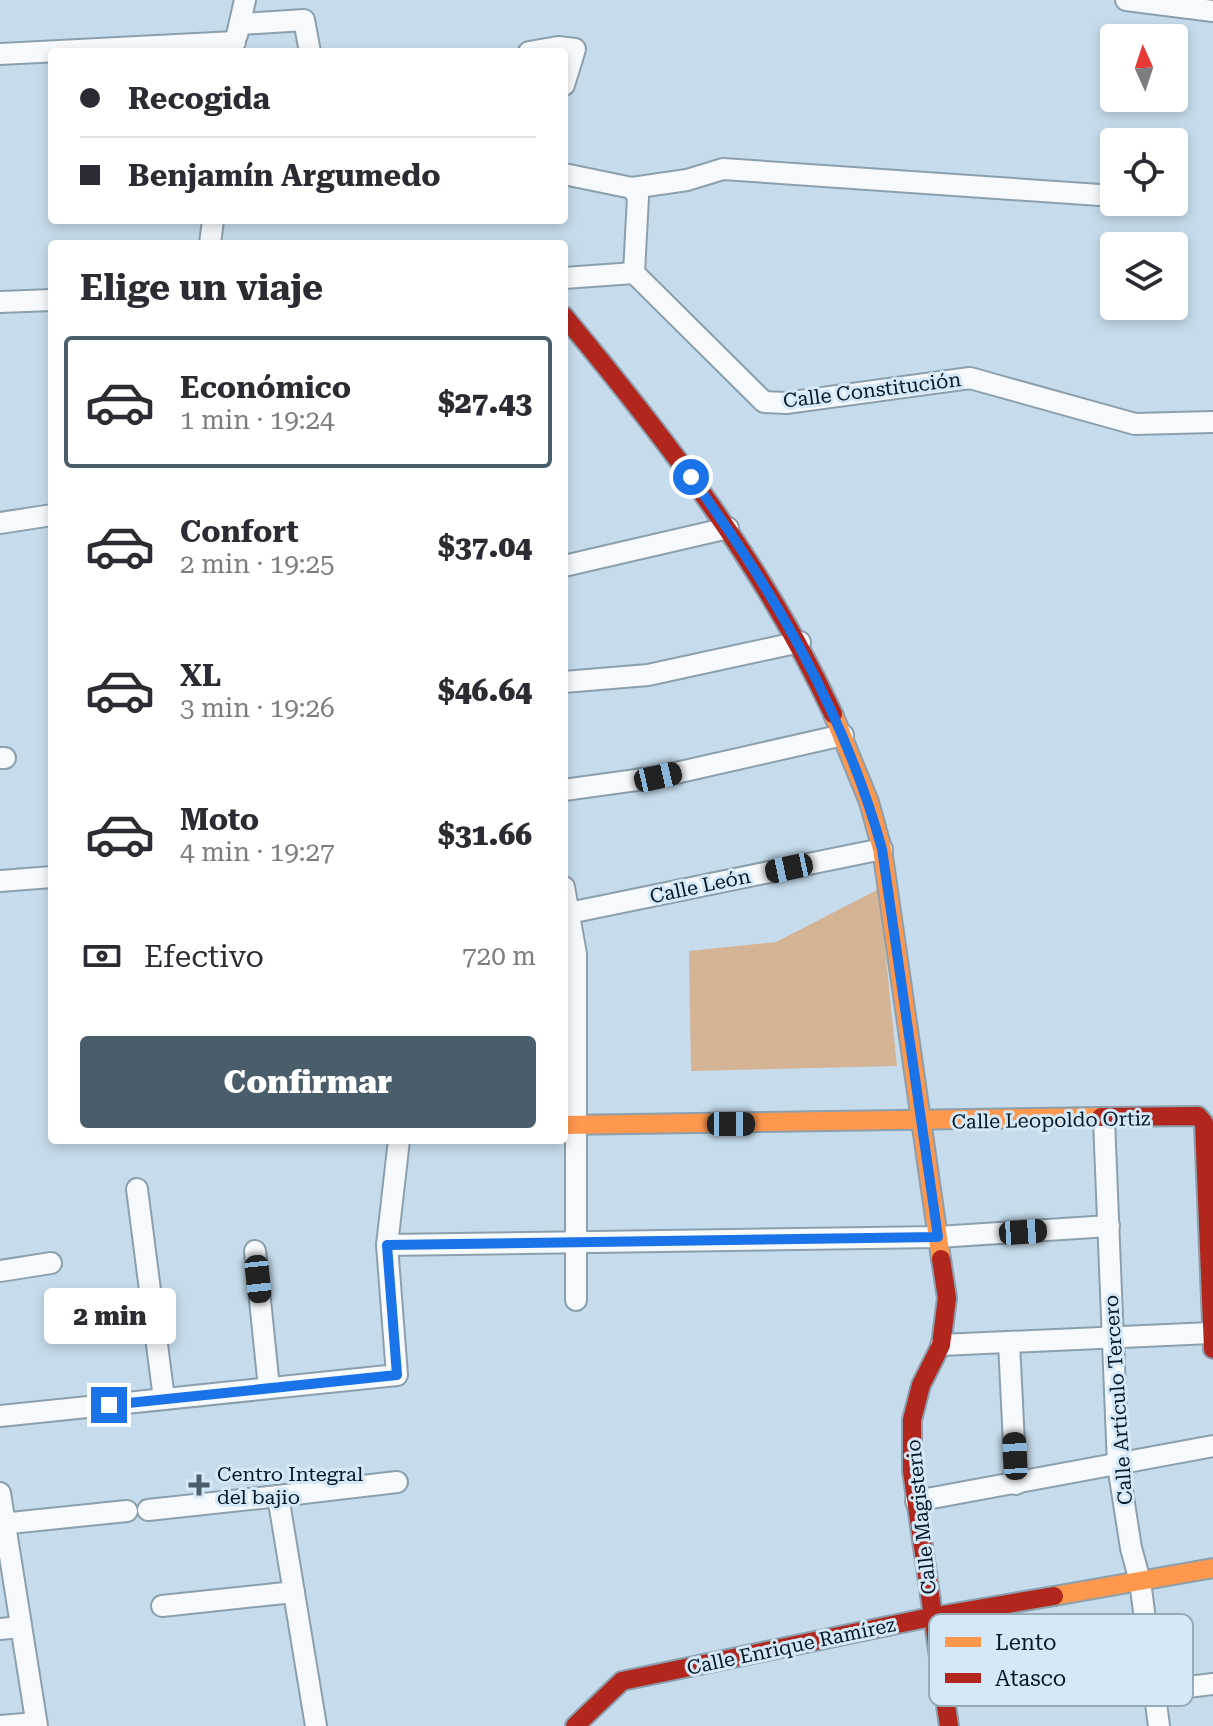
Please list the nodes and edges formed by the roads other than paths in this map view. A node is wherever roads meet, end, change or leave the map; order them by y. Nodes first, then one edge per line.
1 (245, 0) edge
2 (1126, 0) edge
3 (1213, 11) edge
4 (237, 39) edge
5 (95, 48) edge
6 (309, 48) edge
7 (568, 48) edge
8 (48, 51) edge
9 (0, 54) edge
10 (568, 72) edge
11 (568, 175) edge
12 (632, 188) junction
13 (1100, 195) edge
14 (634, 273) junction
15 (568, 278) edge
16 (48, 300) edge
17 (0, 302) edge
18 (568, 321) edge
19 (1213, 422) edge
20 (48, 516) edge
21 (0, 523) edge
22 (728, 528) junction
23 (568, 565) edge
24 (800, 642) junction
25 (568, 682) edge
26 (843, 735) junction
27 (568, 789) edge
28 (882, 849) junction
29 (48, 877) edge
30 (0, 881) edge
31 (568, 914) edge
32 (568, 918) edge
33 (1104, 1120) junction
34 (919, 1122) junction
35 (570, 1125) edge
36 (399, 1144) edge
37 (137, 1189) dead end
38 (1109, 1226) junction
39 (938, 1237) junction
40 (576, 1243) junction
41 (387, 1245) junction
42 (255, 1251) dead end
43 (51, 1263) dead end
44 (0, 1271) edge
45 (576, 1300) dead end
46 (1112, 1338) junction
47 (1212, 1341) edge
48 (1009, 1343) junction
49 (941, 1345) junction
50 (269, 1388) junction
51 (164, 1399) junction
52 (0, 1416) edge
53 (1213, 1446) edge
54 (1118, 1465) junction
55 (397, 1482) dead end
56 (1016, 1484) junction
57 (0, 1493) edge
58 (278, 1496) junction
59 (916, 1501) junction
60 (2, 1524) edge
61 (1213, 1568) edge
62 (1140, 1581) junction
63 (294, 1592) junction
64 (162, 1606) dead end
65 (931, 1614) edge
66 (948, 1614) edge
67 (1144, 1614) edge
68 (929, 1617) edge
69 (21, 1627) junction
70 (0, 1629) edge
71 (1213, 1684) edge
72 (1193, 1686) edge
73 (946, 1706) edge
74 (1157, 1706) edge
75 (37, 1724) edge
76 (0, 1726) edge
77 (316, 1726) edge
78 (575, 1726) edge
79 (949, 1726) edge
80 (1159, 1726) edge

1 - 4 street
2 - 3 street
4 - 5 street
4 - 6 street
7 - 10 street
8 - 9 street
11 - 12 street
12 - 13 street
12 - 14 street
14 - 15 street
14 - 19 street, Calle Constitución
16 - 17 street
18 - 22 street, Calle Magisterio
20 - 21 street
22 - 23 street
22 - 24 street, Calle Magisterio
24 - 25 street
24 - 26 street, Calle Magisterio
26 - 27 street
26 - 28 street, Calle Magisterio
28 - 31 street, Calle León
28 - 34 street, Calle Magisterio
29 - 30 street
32 - 35 street
33 - 34 street, Calle Leopoldo Ortiz
33 - 38 street, Calle Artículo Tercero
33 - 47 street, Calle Leopoldo Ortiz
34 - 35 street, Calle Leopoldo Ortiz
34 - 39 street, Calle Magisterio
35 - 40 street
36 - 41 street
37 - 51 street
38 - 39 street
38 - 46 street, Calle Artículo Tercero
39 - 40 street
39 - 49 street, Calle Magisterio
40 - 41 street
40 - 45 street
41 - 50 street
42 - 50 street
43 - 44 street
46 - 47 street
46 - 48 street
46 - 54 street, Calle Artículo Tercero
48 - 49 street
48 - 56 street
49 - 59 street, Calle Magisterio
50 - 51 street
51 - 52 street
53 - 54 street
54 - 56 street
54 - 62 street, Calle Artículo Tercero
55 - 58 street
56 - 59 street
57 - 60 street
58 - 60 street
58 - 63 street
59 - 65 street, Calle Magisterio
60 - 69 street
61 - 62 street, Calle Enrique Ramírez
62 - 66 street, Calle Enrique Ramírez
62 - 67 street, Calle Artículo Tercero
63 - 64 street
63 - 77 street
68 - 78 street, Calle Enrique Ramírez
69 - 70 street
69 - 75 street
71 - 72 street
73 - 79 street, Calle Magisterio
74 - 80 street, Calle Artículo Tercero
75 - 76 street

